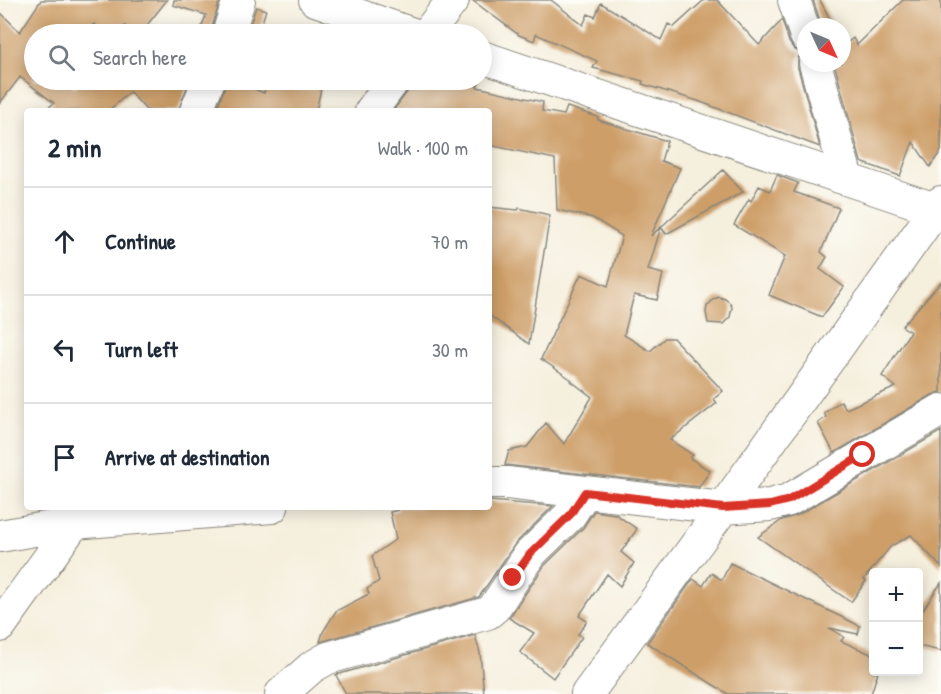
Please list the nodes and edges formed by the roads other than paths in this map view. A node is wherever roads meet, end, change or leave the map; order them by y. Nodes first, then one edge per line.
1 (239, 0) edge
2 (315, 0) edge
3 (453, 0) edge
4 (794, 0) edge
5 (800, 18) edge
6 (231, 24) edge
7 (384, 24) edge
8 (435, 24) edge
9 (492, 60) edge
10 (817, 72) edge
11 (205, 90) edge
12 (387, 90) edge
13 (197, 108) edge
14 (373, 108) edge
15 (847, 179) junction
16 (939, 207) edge
17 (941, 410) edge
18 (492, 483) edge
19 (585, 492) junction
20 (723, 508) junction
21 (200, 510) edge
22 (80, 515) edge
23 (0, 536) edge
24 (0, 626) edge
25 (281, 694) edge
26 (587, 694) edge

1 - 6 street
2 - 7 street
3 - 8 street
4 - 5 street
9 - 15 street
10 - 15 street
11 - 13 street
12 - 14 street
15 - 16 street
16 - 20 street
17 - 20 street
18 - 19 street
19 - 20 street
19 - 25 street
20 - 26 street
21 - 22 street
22 - 23 street
22 - 24 street

